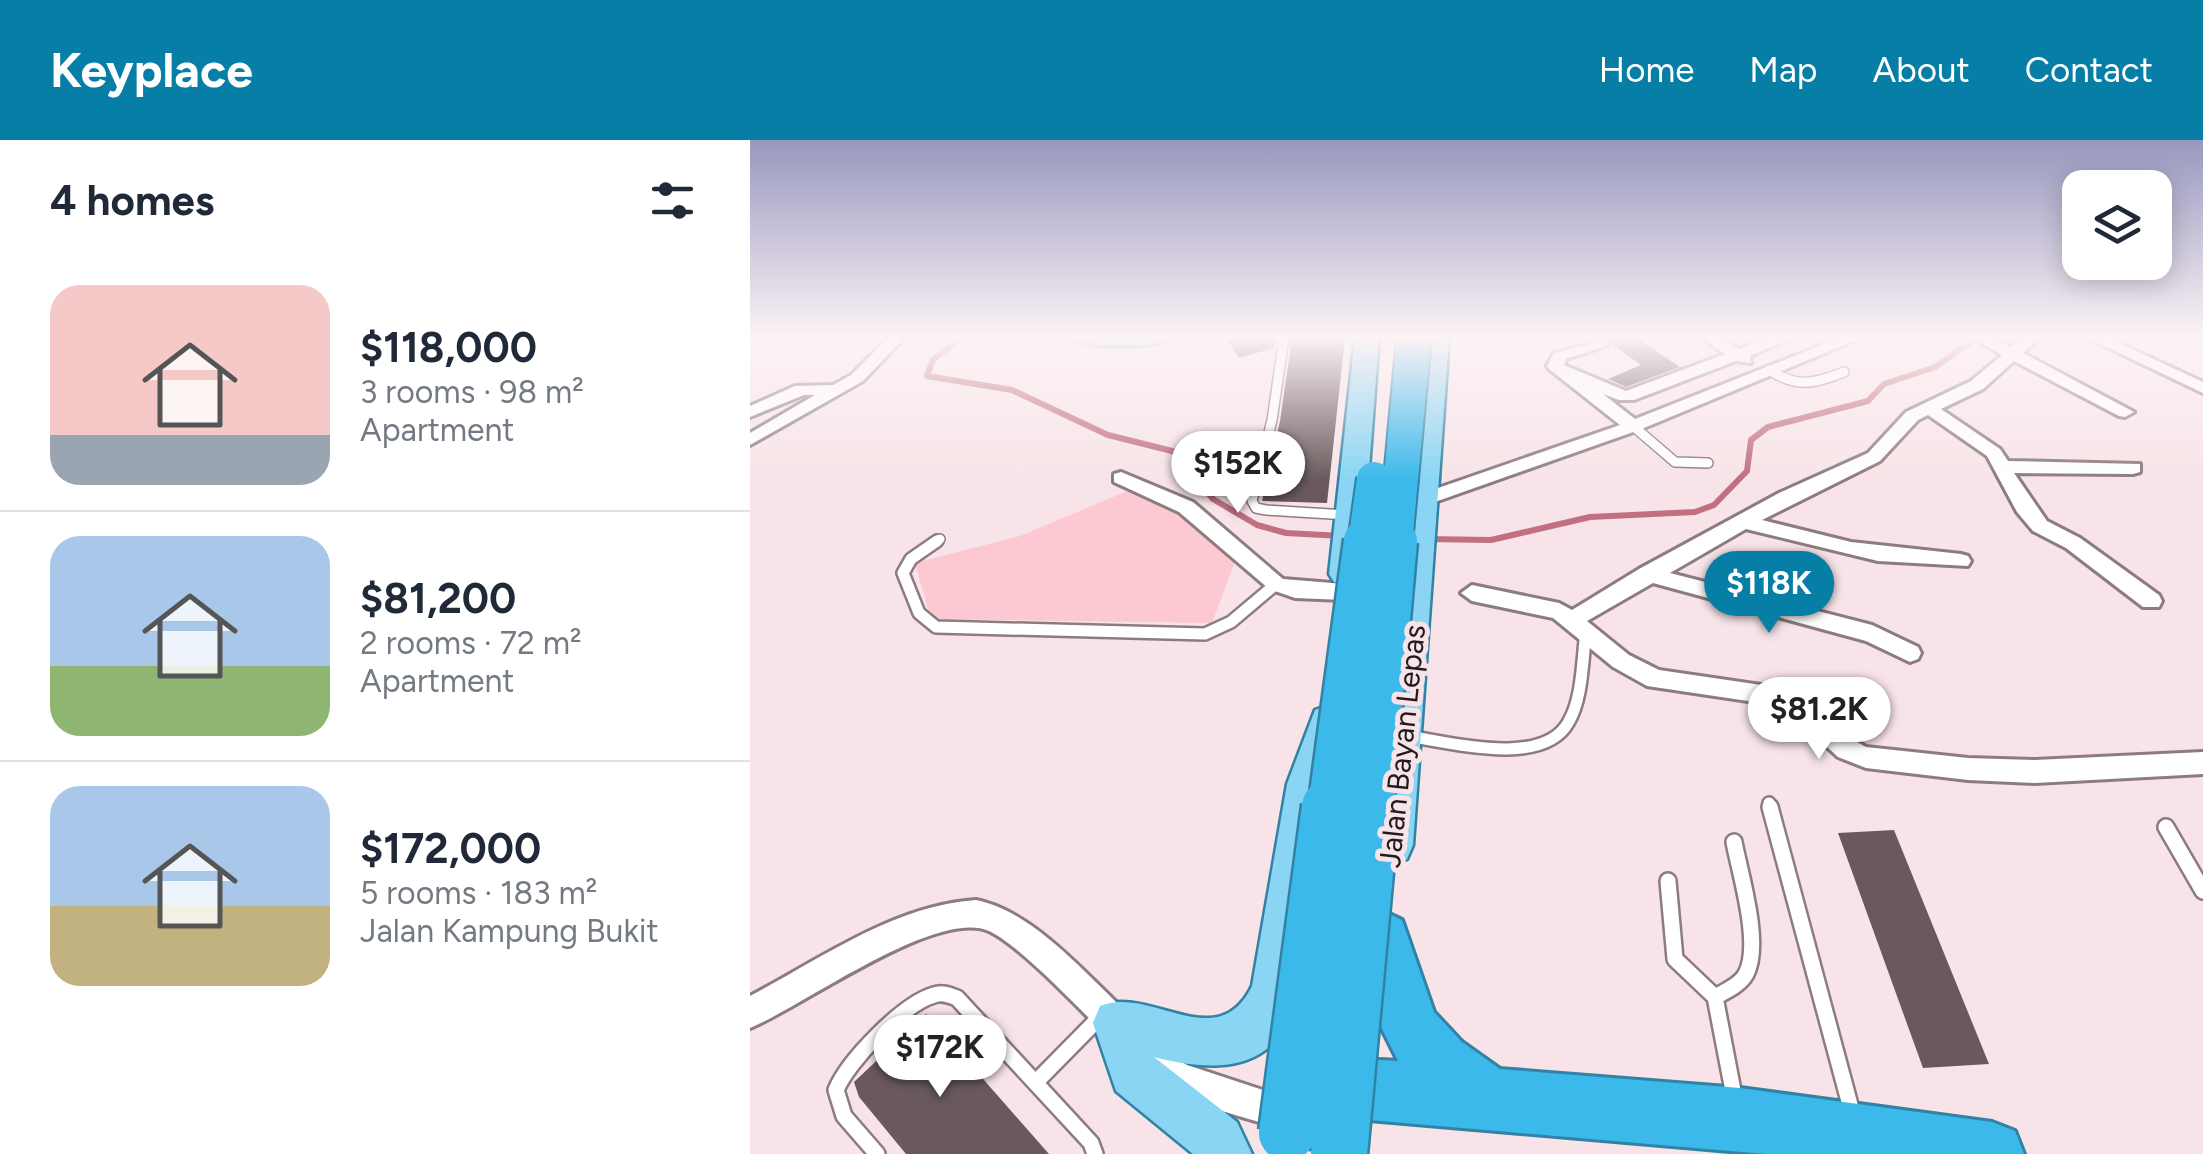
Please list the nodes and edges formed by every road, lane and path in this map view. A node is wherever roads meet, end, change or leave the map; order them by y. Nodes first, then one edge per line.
1 (845, 385) edge
2 (1277, 385) edge
3 (1363, 385) edge
4 (1384, 385) edge
5 (1408, 385) edge
6 (1434, 385) edge
7 (1580, 385) edge
8 (1599, 385) edge
9 (1656, 385) edge
10 (1731, 385) edge
11 (1975, 385) edge
12 (2076, 385) edge
13 (838, 390) junction
14 (1929, 408) junction
15 (750, 412) edge
16 (2125, 412) dead end
17 (1361, 419) junction
18 (1431, 420) junction
19 (1633, 426) junction
20 (750, 440) edge
21 (1708, 463) dead end
22 (2005, 467) junction
23 (2133, 468) dead end
24 (1121, 478) dead end
25 (1476, 480) junction
26 (1424, 512) junction
27 (1744, 521) junction
28 (1349, 529) junction
29 (940, 539) dead end
30 (1961, 561) dead end
31 (1646, 574) junction
32 (1276, 584) junction
33 (1344, 592) junction
34 (1472, 593) dead end
35 (2151, 601) dead end
36 (1579, 626) junction
37 (1910, 654) dead end
38 (1328, 721) junction
39 (1403, 735) junction
40 (2203, 763) edge
41 (1769, 803) dead end
42 (2166, 826) dead end
43 (1734, 842) dead end
44 (1668, 880) dead end
45 (2203, 891) edge
46 (1383, 939) junction
47 (1714, 997) junction
48 (750, 1013) edge
49 (1111, 1018) junction
50 (1036, 1082) junction
51 (1492, 1099) junction
52 (1740, 1120) junction
53 (1858, 1134) junction
54 (1321, 1137) edge
55 (877, 1154) edge
56 (1095, 1154) edge
57 (1226, 1154) edge
58 (1992, 1154) edge

1 - 13 street
2 - 28 lane
3 - 17 main road
4 - 54 highway, Jalan Bayan Lepas, bridge
5 - 54 highway, Jalan Bayan Lepas, bridge
6 - 18 main road, Jalan Bayan Lepas
7 - 19 street
8 - 9 street
10 - 19 street
11 - 14 street
12 - 16 street
13 - 15 street
13 - 20 street
14 - 22 street
14 - 27 street
17 - 18 main road
17 - 28 main road
18 - 26 main road, Jalan Bayan Lepas
19 - 21 lane
19 - 25 street
22 - 23 street
22 - 35 street
24 - 32 street
25 - 26 street
25 - 26 street
26 - 39 main road, Jalan Bayan Lepas
27 - 30 street
27 - 31 street
28 - 33 main road
29 - 32 lane
31 - 36 street
31 - 37 street
32 - 33 street
33 - 38 main road
34 - 36 street
36 - 39 lane
36 - 40 street
38 - 49 main road
38 - 54 main road
39 - 46 main road, Jalan Bayan Lepas
41 - 53 lane
42 - 45 lane
43 - 47 lane
44 - 47 lane
46 - 51 highway
46 - 54 main road, Jalan Bayan Lepas
47 - 52 lane
48 - 49 street
49 - 50 lane
49 - 54 street
49 - 57 main road
50 - 55 lane
50 - 56 lane
51 - 52 highway
51 - 54 highway
52 - 53 highway
53 - 58 highway

